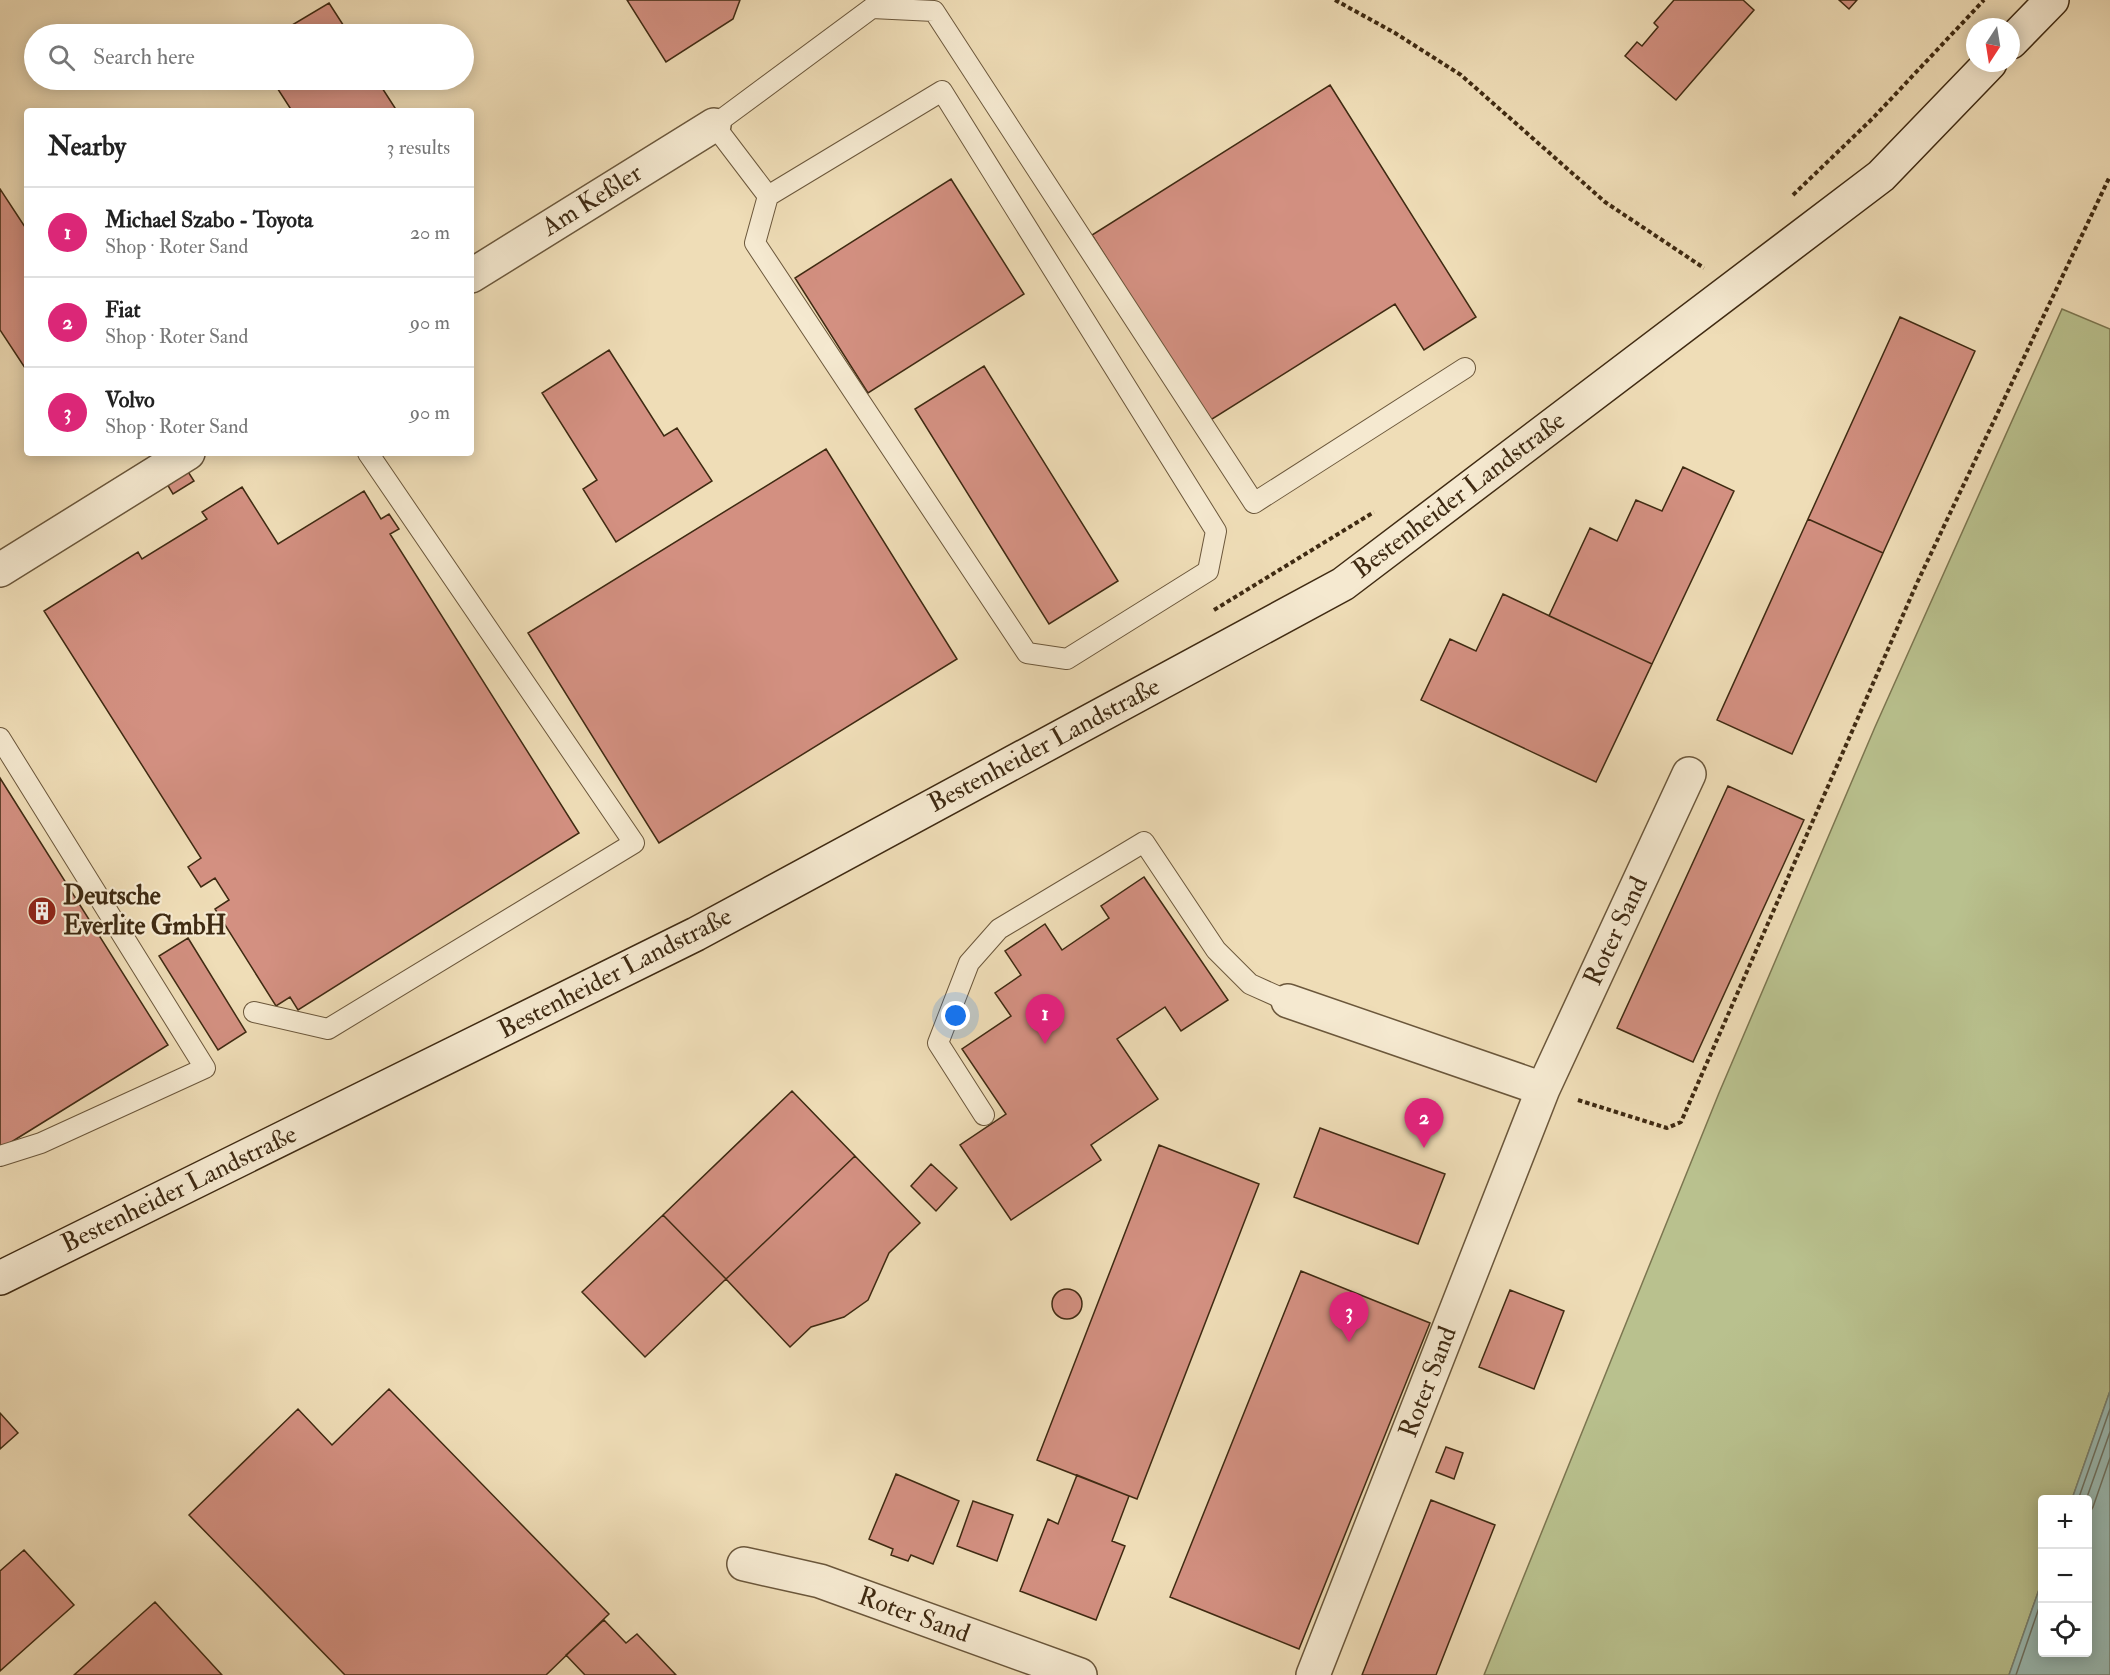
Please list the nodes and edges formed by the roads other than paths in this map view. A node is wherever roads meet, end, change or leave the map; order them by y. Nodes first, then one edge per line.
1 (2052, 0) edge
2 (2020, 33) edge
3 (1981, 72) edge
4 (714, 124) junction
5 (768, 196) junction
6 (474, 274) edge
7 (1466, 368) dead end
8 (183, 456) edge
9 (370, 456) edge
10 (0, 570) edge
11 (0, 738) edge
12 (1689, 774) dead end
13 (1288, 1001) joint
14 (254, 1012) dead end
15 (1542, 1089) junction
16 (984, 1115) dead end
17 (0, 1156) edge
18 (0, 1278) edge
19 (744, 1564) dead end
20 (1080, 1675) edge
21 (1313, 1675) edge

1 - 2 main road
3 - 18 main road, Bestenheider Landstraße
4 - 5 lane
4 - 6 main road, Am Keßler
4 - 7 lane
5 - 5 lane
8 - 10 main road
9 - 14 lane
11 - 17 lane
12 - 15 main road, Roter Sand
13 - 15 main road
13 - 16 lane
15 - 21 main road, Roter Sand
19 - 20 main road, Roter Sand

